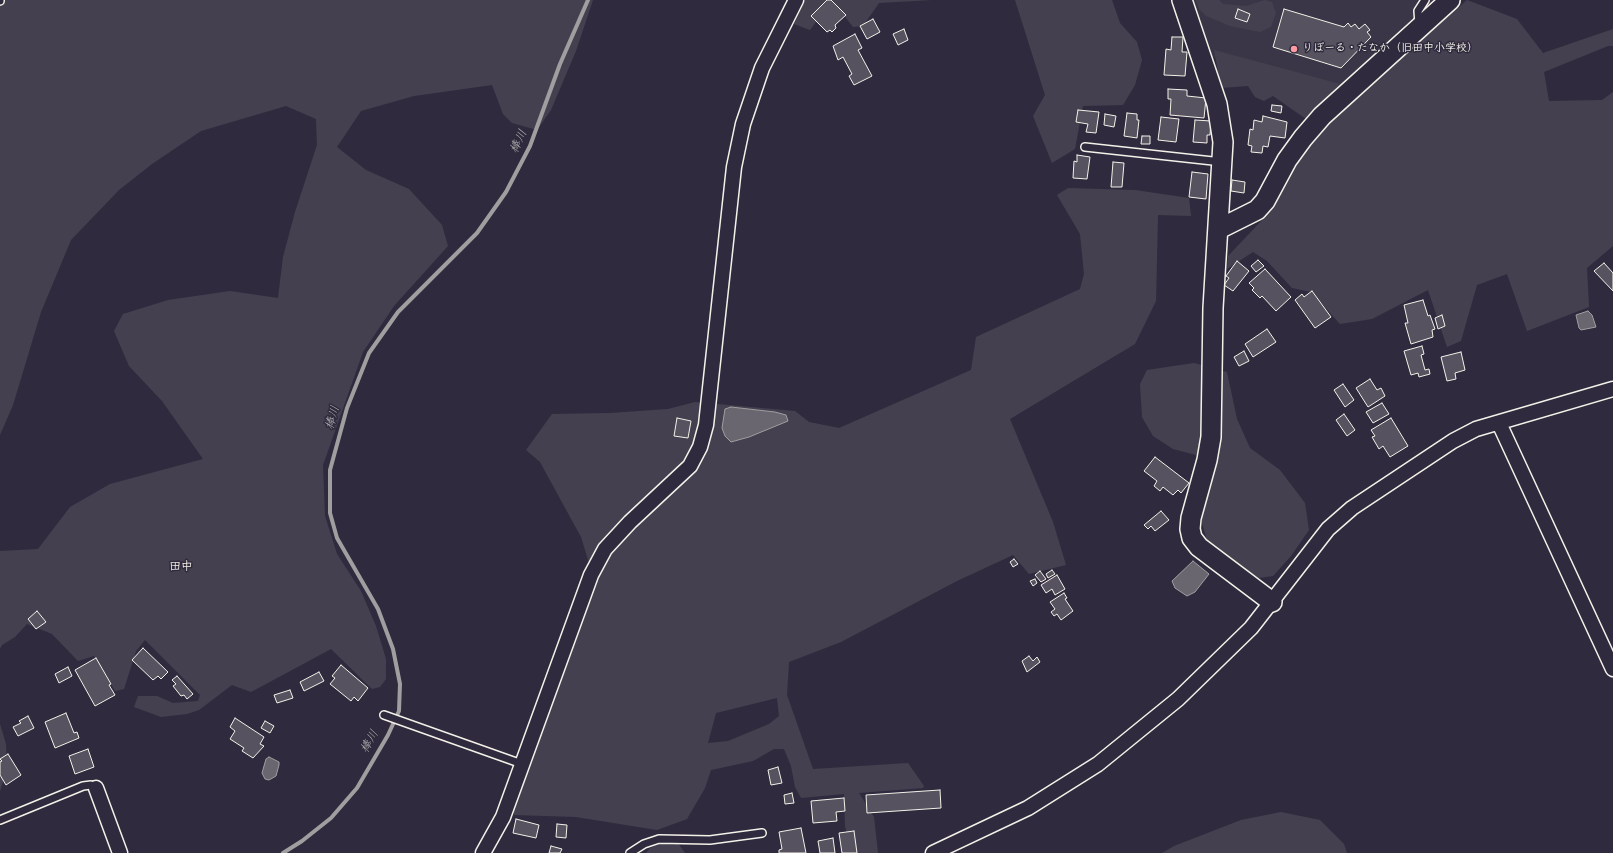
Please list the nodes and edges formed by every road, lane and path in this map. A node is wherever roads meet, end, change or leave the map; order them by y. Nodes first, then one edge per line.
1 (796, 0) edge
2 (1182, 0) edge
3 (1425, 0) edge
4 (1450, 0) edge
5 (1419, 27) junction
6 (1085, 147) dead end
7 (1222, 162) junction
8 (1219, 229) junction
9 (1613, 389) edge
10 (1498, 424) junction
11 (1272, 602) junction
12 (1613, 669) edge
13 (384, 715) dead end
14 (522, 764) junction
15 (96, 788) joint
16 (0, 820) edge
17 (762, 833) dead end
18 (120, 853) edge
19 (484, 853) edge
20 (630, 853) edge
21 (932, 853) edge

1 - 14 street
2 - 7 street
3 - 5 lane
4 - 5 street
5 - 8 street
6 - 7 lane
7 - 8 street
8 - 11 street
9 - 10 street
10 - 11 street
10 - 12 street
11 - 21 street
13 - 14 lane
14 - 19 street
15 - 16 lane
15 - 18 street
17 - 20 lane

